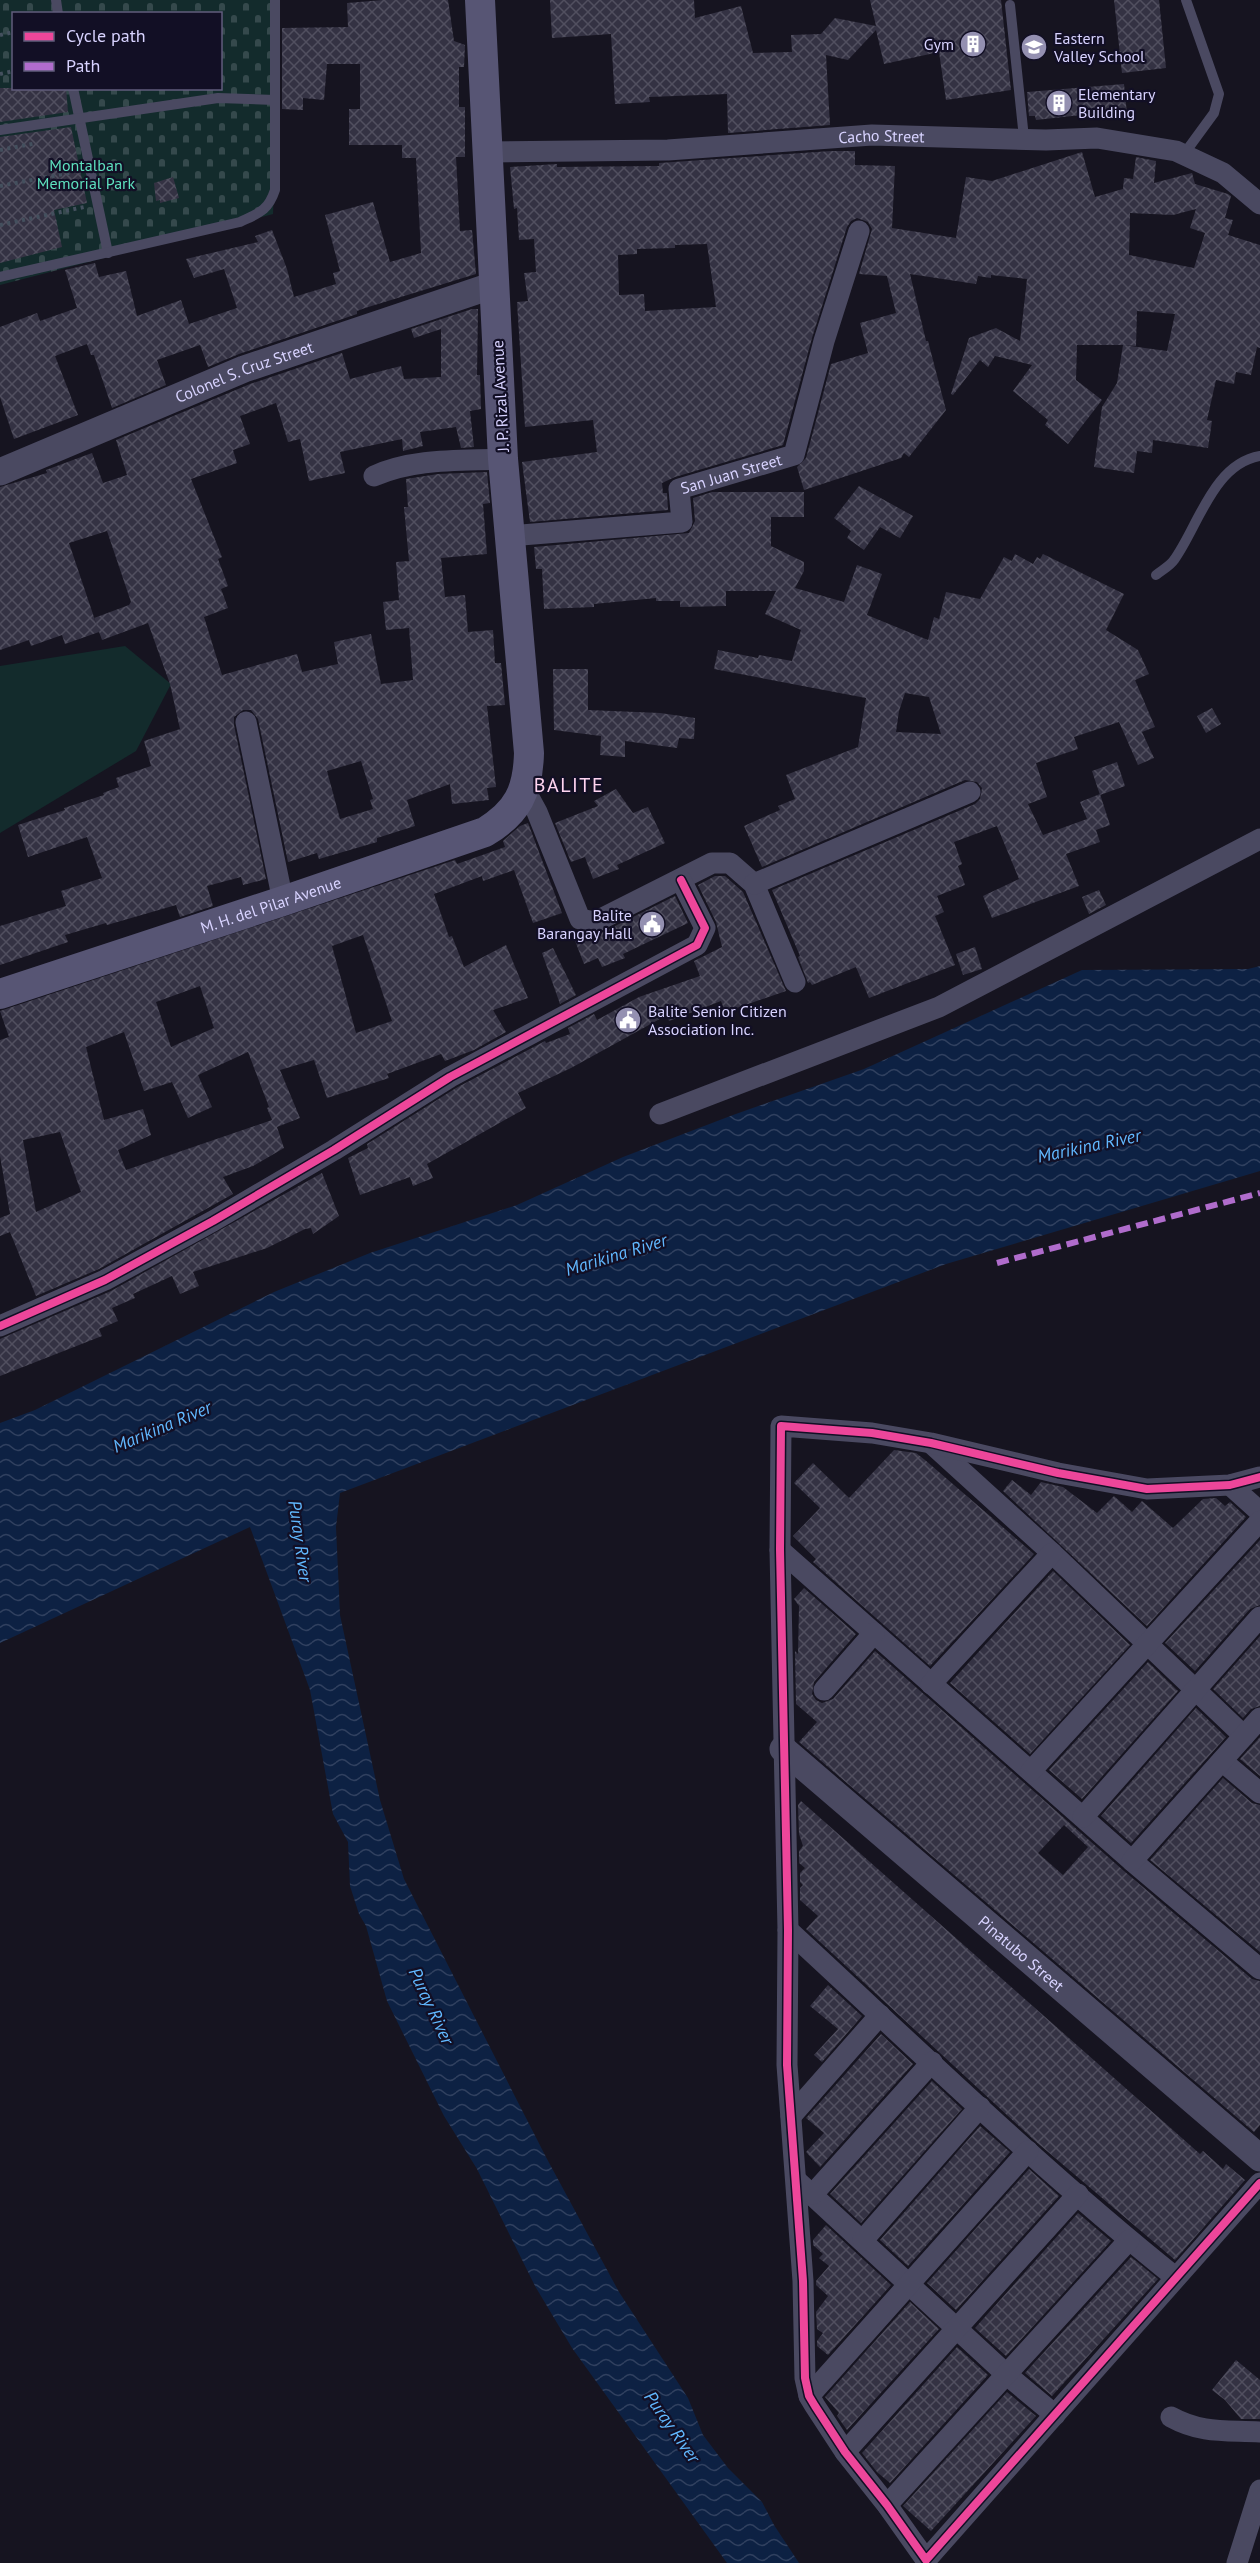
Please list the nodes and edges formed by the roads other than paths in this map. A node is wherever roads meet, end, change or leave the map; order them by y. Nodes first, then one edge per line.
1 (275, 0) edge
2 (480, 0) edge
3 (1186, 0) edge
4 (1010, 5) dead end
5 (73, 90) edge
6 (275, 100) junction
7 (78, 117) junction
8 (0, 130) edge
9 (1024, 138) junction
10 (488, 152) junction
11 (1184, 154) junction
12 (1260, 204) edge
13 (859, 231) dead end
14 (108, 253) junction
15 (0, 277) edge
16 (494, 285) junction
17 (1260, 456) edge
18 (503, 459) junction
19 (0, 472) edge
20 (374, 476) dead end
21 (509, 536) junction
22 (1156, 574) dead end
23 (246, 722) dead end
24 (525, 790) junction
25 (970, 792) dead end
26 (1260, 839) edge
27 (681, 880) junction
28 (754, 884) junction
29 (283, 901) junction
30 (795, 982) dead end
31 (0, 994) edge
32 (660, 1114) dead end
33 (0, 1326) edge
34 (931, 1443) junction
35 (1260, 1477) edge
36 (1230, 1485) junction
37 (1260, 1512) edge
38 (1260, 1521) edge
39 (780, 1550) junction
40 (1052, 1553) junction
41 (1260, 1617) edge
42 (874, 1633) junction
43 (1147, 1644) junction
44 (931, 1684) junction
45 (824, 1689) dead end
46 (1195, 1690) junction
47 (1260, 1718) edge
48 (1244, 1736) junction
49 (783, 1749) junction
50 (1222, 1761) junction
51 (1031, 1772) junction
52 (1260, 1793) edge
53 (1083, 1817) junction
54 (1132, 1861) junction
55 (788, 1930) junction
56 (1260, 1969) edge
57 (880, 2014) junction
58 (932, 2062) junction
59 (980, 2107) junction
60 (791, 2116) junction
61 (1028, 2151) junction
62 (1260, 2158) edge
63 (1260, 2183) edge
64 (805, 2188) junction
65 (1078, 2194) junction
66 (862, 2240) junction
67 (1128, 2240) junction
68 (1175, 2277) junction
69 (910, 2284) junction
70 (957, 2329) junction
71 (1007, 2375) junction
72 (809, 2396) junction
73 (1055, 2415) junction
74 (1171, 2417) dead end
75 (1260, 2433) edge
76 (845, 2452) junction
77 (1260, 2490) edge
78 (887, 2505) junction
79 (1237, 2563) edge

1 - 6 lane
2 - 10 main road, J. P. Rizal Avenue
3 - 11 lane
4 - 9 lane
5 - 7 lane
6 - 7 lane
6 - 14 lane
7 - 8 lane
7 - 14 lane
9 - 10 street, Cacho Street
9 - 11 street, Cacho Street
10 - 16 main road, J. P. Rizal Avenue
11 - 12 street, Cacho Street
13 - 21 street, San Juan Street
14 - 15 lane
16 - 18 main road, J. P. Rizal Avenue
16 - 19 street, Colonel S. Cruz Street
17 - 22 lane
18 - 20 street
18 - 21 main road, J. P. Rizal Avenue
21 - 24 main road, J. P. Rizal Avenue
23 - 29 street
24 - 27 street
24 - 29 main road, M. H. del Pilar Avenue
25 - 28 street
26 - 32 street
27 - 28 street
27 - 33 street
28 - 30 street
29 - 31 main road, M. H. del Pilar Avenue
34 - 36 street
34 - 39 street
34 - 40 street
35 - 36 street
36 - 37 street
38 - 43 street
39 - 42 street
39 - 49 street
40 - 43 street
40 - 44 street
41 - 46 street
42 - 44 street
42 - 45 street
43 - 46 street
43 - 51 street
44 - 51 street
46 - 48 street
46 - 53 street
47 - 48 street
48 - 50 street
49 - 55 street
49 - 62 street, Pinatubo Street
50 - 52 street
50 - 54 street
51 - 53 street
53 - 54 street
54 - 56 street
55 - 57 street
55 - 60 street
57 - 58 street
57 - 60 street
58 - 59 street
58 - 64 street
59 - 61 street
59 - 66 street
60 - 64 street
61 - 65 street
61 - 69 street
63 - 68 street
64 - 66 street
64 - 72 street
65 - 67 street
65 - 70 street
66 - 69 street
67 - 68 street
67 - 71 street
68 - 73 street
69 - 70 street
69 - 72 street
70 - 71 street
70 - 76 street
71 - 73 street
71 - 78 street
72 - 76 street
73 - 78 street
74 - 75 street
76 - 78 street
77 - 79 street

